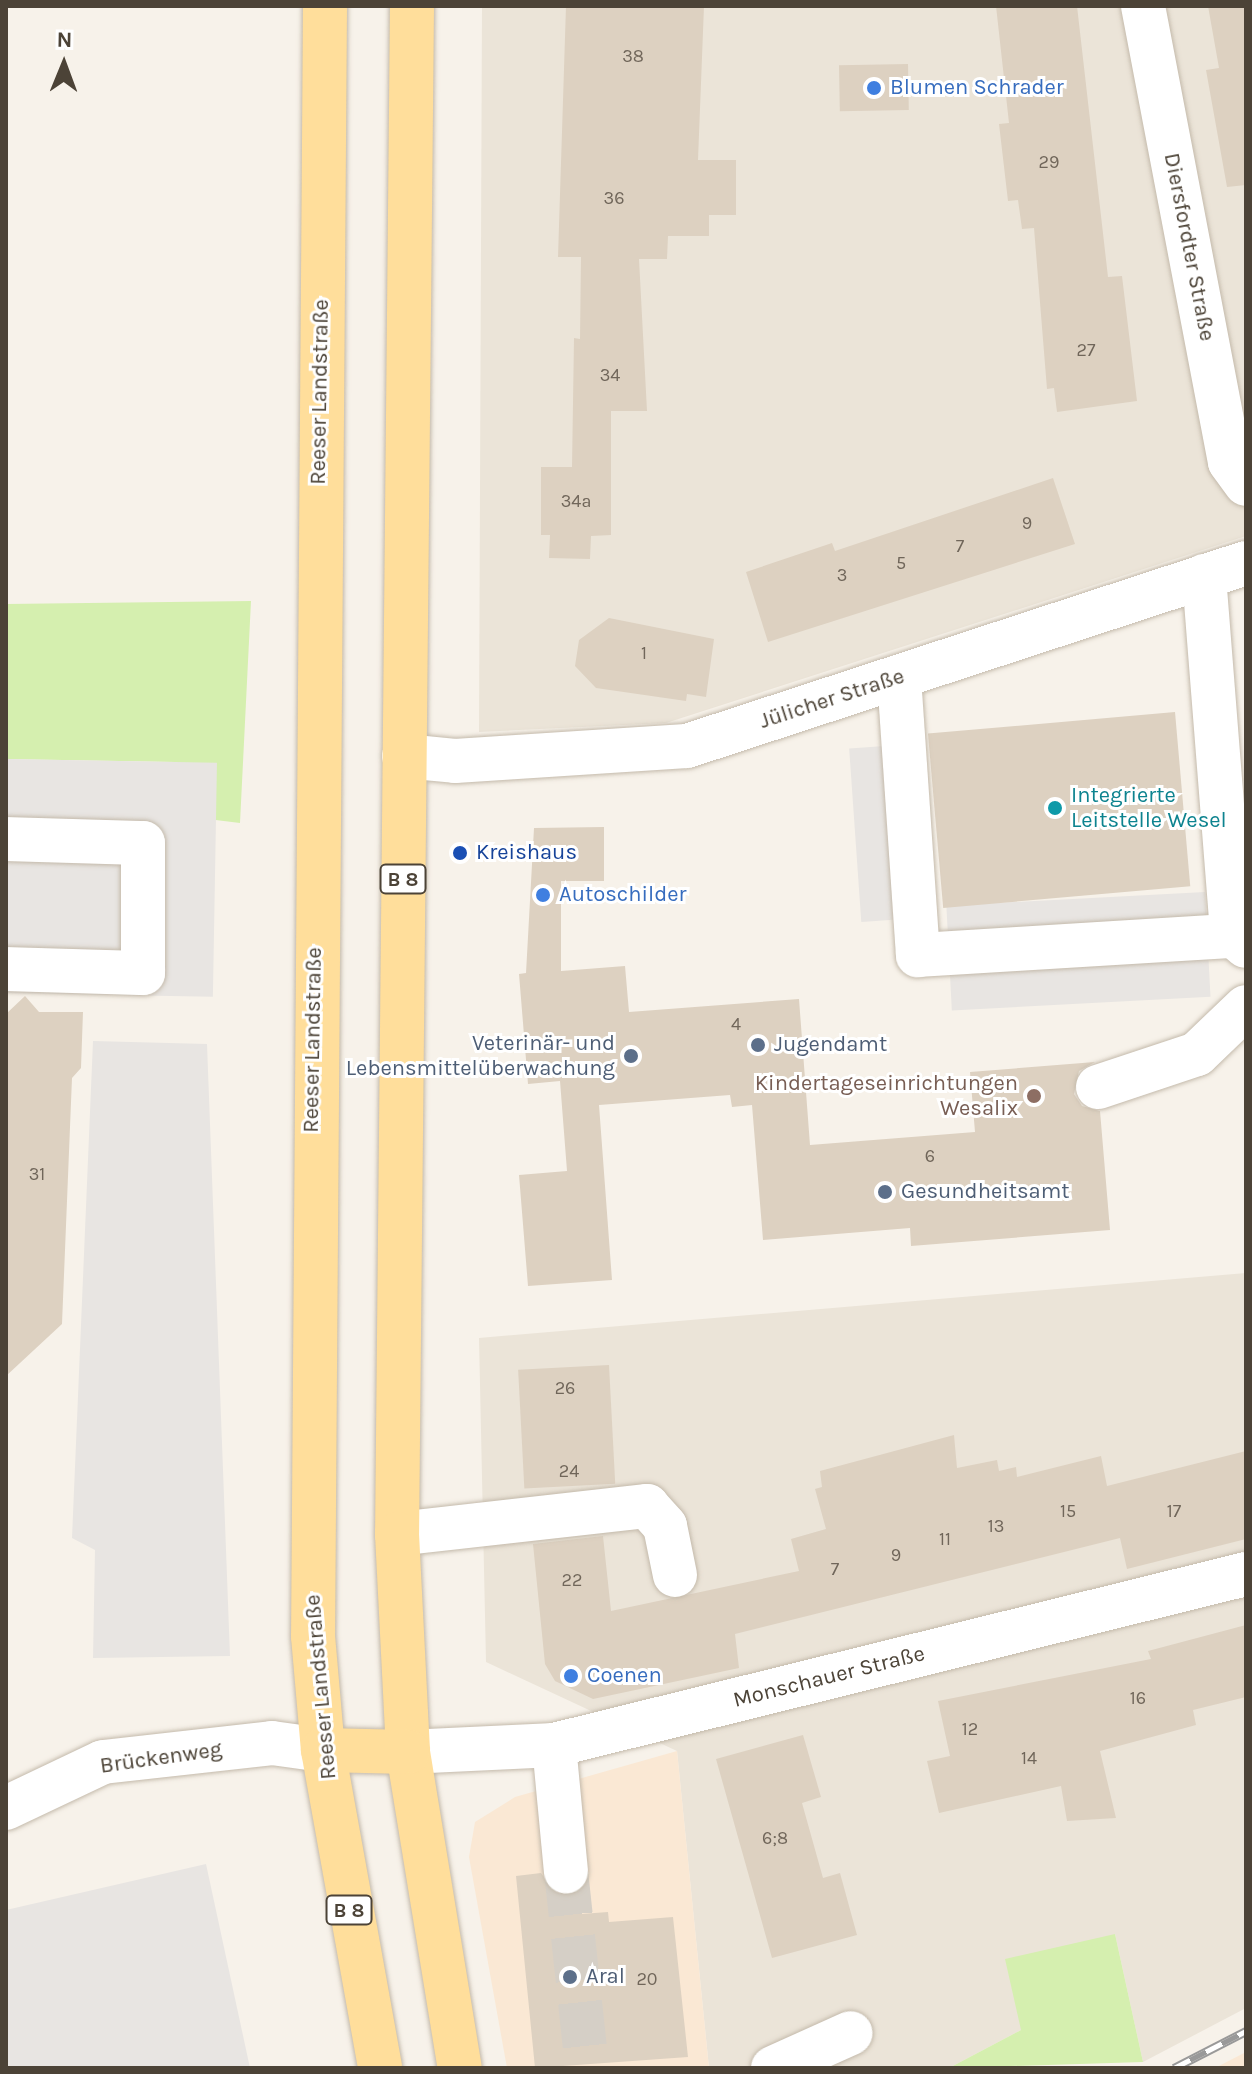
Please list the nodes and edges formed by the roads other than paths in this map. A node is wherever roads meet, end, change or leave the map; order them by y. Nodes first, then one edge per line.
1 (325, 6) edge
2 (412, 6) edge
3 (1143, 6) edge
4 (1246, 484) edge
5 (1246, 563) edge
6 (1204, 576) junction
7 (899, 677) junction
8 (404, 756) junction
9 (6, 839) edge
10 (1241, 938) edge
11 (6, 969) edge
12 (1246, 1007) edge
13 (1098, 1087) dead end
14 (397, 1534) junction
15 (1246, 1574) edge
16 (675, 1575) dead end
17 (554, 1745) junction
18 (323, 1750) junction
19 (408, 1752) junction
20 (6, 1808) edge
21 (566, 1871) tunnel mouth
22 (851, 2033) dead end
23 (380, 2068) edge
24 (460, 2068) edge
25 (773, 2068) edge

1 - 18 main road, Reeser Landstraße / B 8
2 - 8 main road, B 8
3 - 4 street, Diersfordter Straße
5 - 6 street, Jülicher Straße
6 - 7 street, Jülicher Straße
6 - 10 street
7 - 8 street, Jülicher Straße
7 - 10 street
8 - 14 main road, B 8
9 - 11 street
12 - 13 street
14 - 16 street
14 - 19 main road, B 8
15 - 17 street, Monschauer Straße
17 - 19 street, Monschauer Straße
17 - 21 street
18 - 19 main road
18 - 20 street, Brückenweg
18 - 23 main road, Reeser Landstraße / B 8
19 - 24 main road, B 8
22 - 25 street

